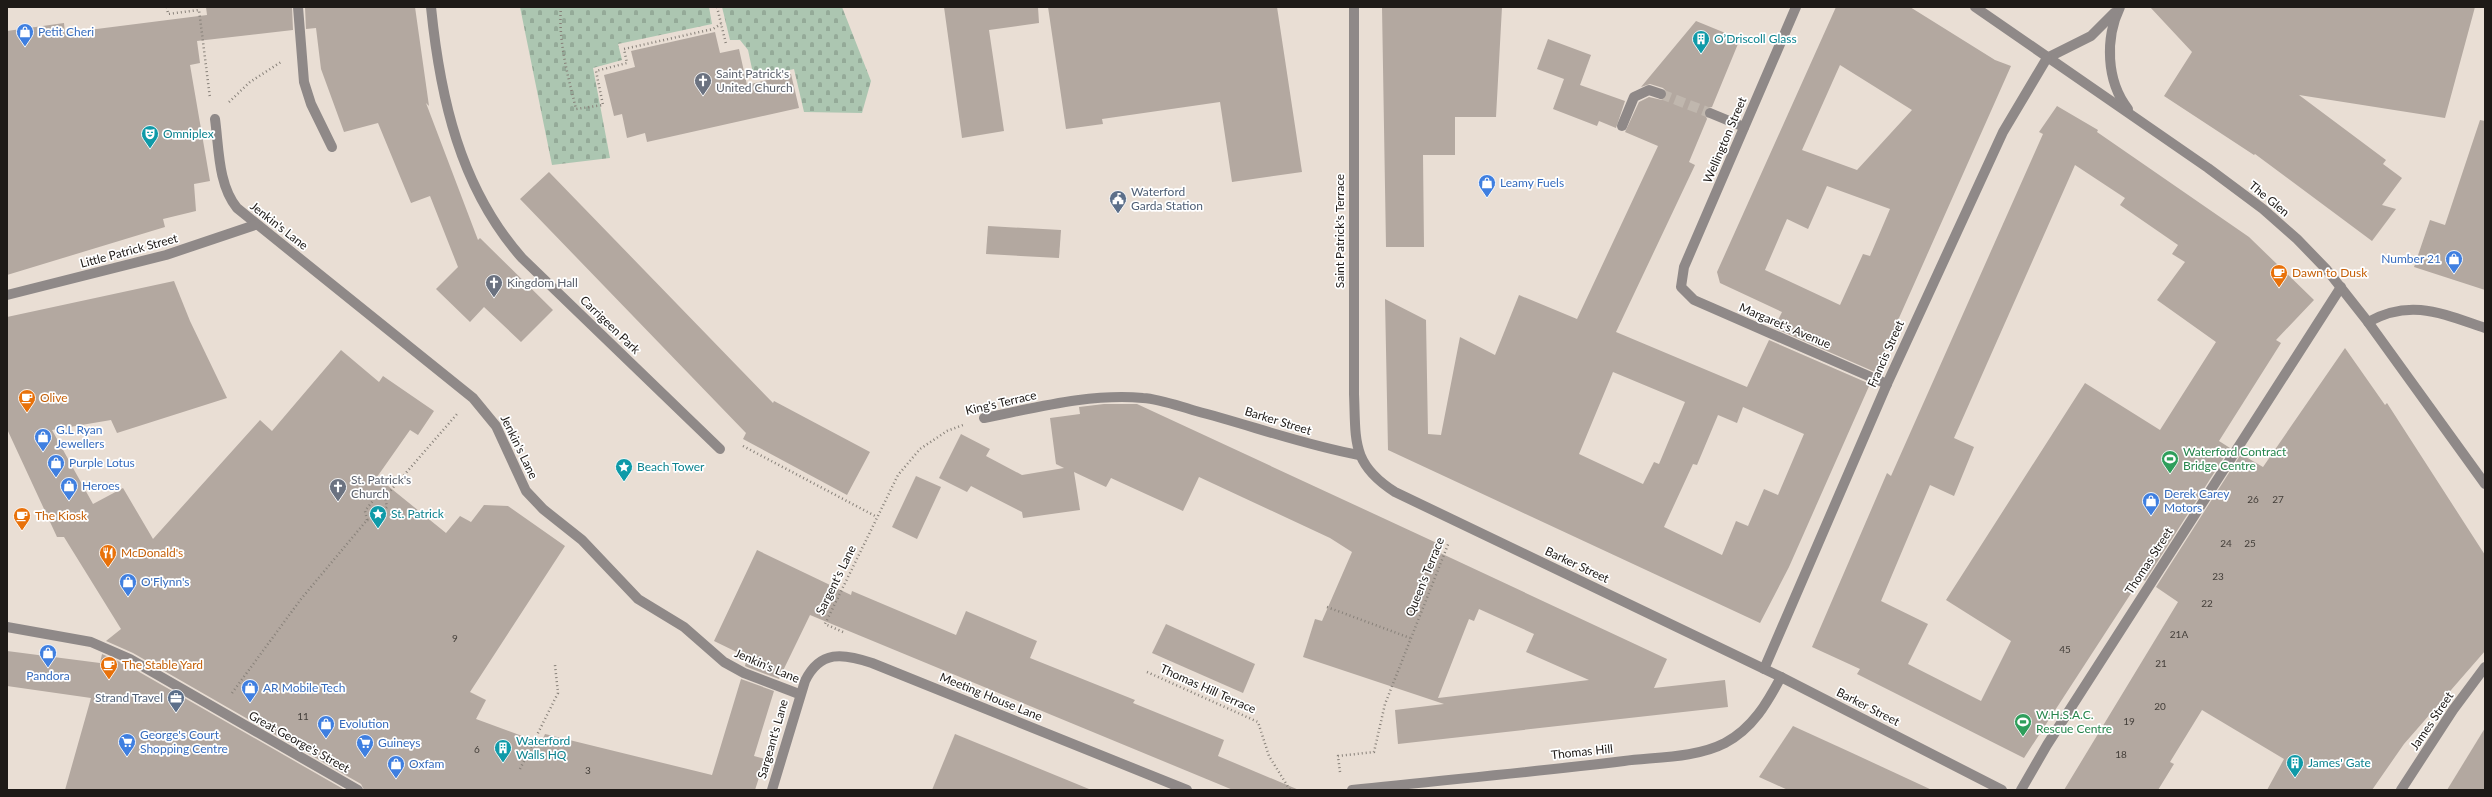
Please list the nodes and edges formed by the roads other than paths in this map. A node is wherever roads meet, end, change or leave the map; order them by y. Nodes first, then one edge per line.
1 (298, 7) edge
2 (430, 7) edge
3 (1354, 7) edge
4 (1796, 7) edge
5 (1975, 7) edge
6 (2120, 7) edge
7 (2047, 58) junction
8 (1661, 94) tunnel mouth
9 (1710, 113) tunnel mouth
10 (2135, 116) junction
11 (215, 120) road end
12 (1622, 126) dead end
13 (1744, 127) junction
14 (332, 147) dead end
15 (255, 224) junction
16 (1680, 284) joint
17 (2341, 288) junction
18 (7, 295) edge
19 (2368, 322) junction
20 (2485, 328) edge
21 (1887, 384) junction
22 (1134, 397) joint
23 (984, 418) road end
24 (720, 449) road end
25 (1359, 455) junction
26 (2485, 484) edge
27 (7, 627) edge
28 (2485, 667) edge
29 (1764, 669) junction
30 (1781, 677) junction
31 (799, 694) junction
32 (358, 790) edge
33 (772, 790) edge
34 (1187, 790) edge
35 (1352, 790) edge
36 (2002, 790) edge
37 (2021, 790) edge
38 (2401, 790) edge

1 - 14 street
2 - 24 street, Carrigeen Park
3 - 25 street, Saint Patrick's Terrace
4 - 13 street, Wellington Street
5 - 7 street, The Glen
6 - 7 street
6 - 10 street, The Glen
7 - 10 street, The Glen
7 - 21 street, Francis Street
8 - 12 street
9 - 13 street
10 - 17 street, The Glen
11 - 15 street, Jenkin's Lane
13 - 16 street, Wellington Street
15 - 18 street, Little Patrick Street
15 - 31 street, Jenkin's Lane
16 - 21 street, Margaret's Avenue
17 - 19 street, The Glen
17 - 37 street, Thomas Street
19 - 20 street
19 - 26 street, The Glen
21 - 29 street, Francis Street
22 - 23 street, King's Terrace
22 - 25 street, Barker Street
25 - 29 street, Barker Street
27 - 32 street, Great George's Street
28 - 38 street, James Street
29 - 30 street, Barker Street
30 - 35 street, Thomas Hill
30 - 36 street, Barker Street
31 - 33 street, Sargeant's Lane
31 - 34 street, Meeting House Lane

